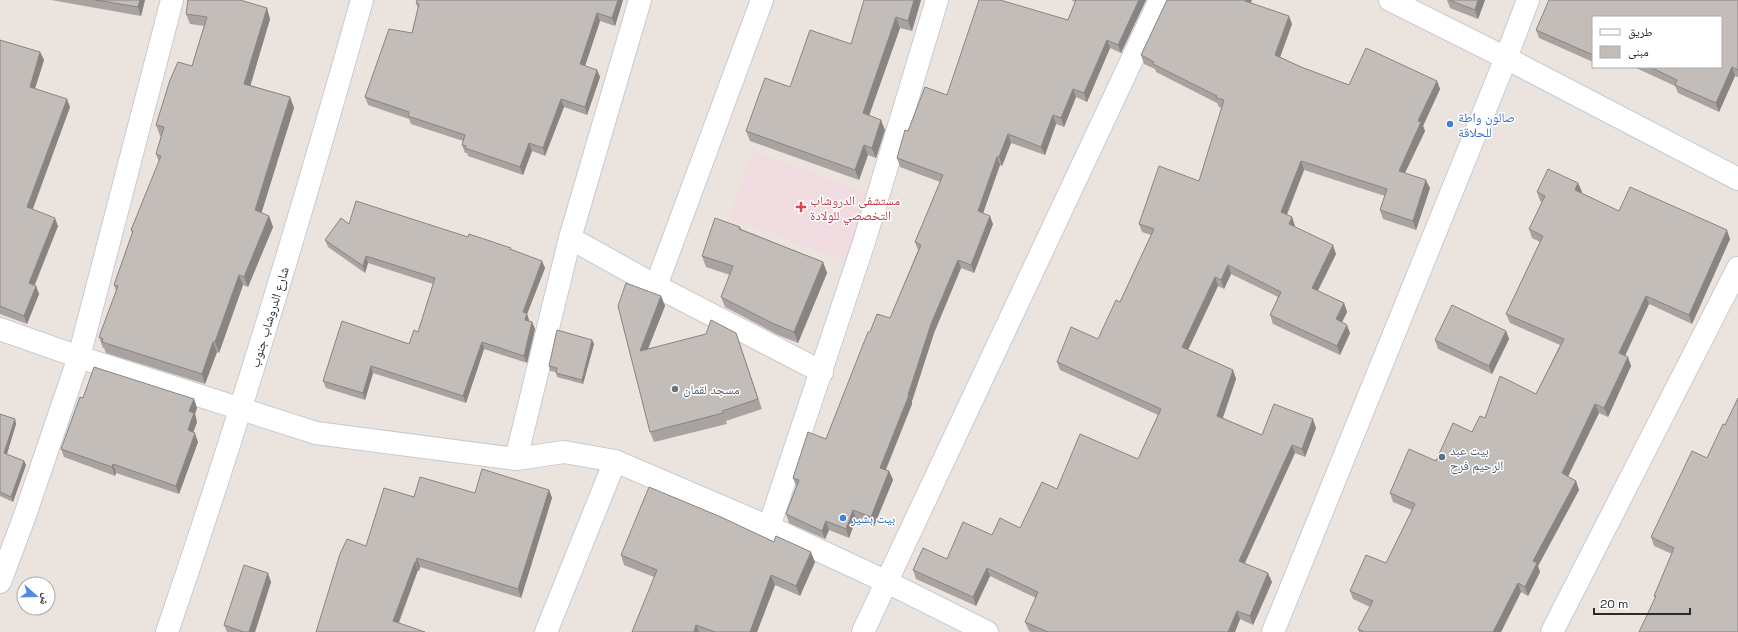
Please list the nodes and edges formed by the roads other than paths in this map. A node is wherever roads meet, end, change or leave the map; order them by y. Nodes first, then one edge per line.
1 (172, 0) edge
2 (362, 0) edge
3 (640, 0) edge
4 (762, 0) edge
5 (937, 0) edge
6 (1160, 0) edge
7 (1390, 0) edge
8 (1528, 0) edge
9 (1506, 58) junction
10 (1738, 179) edge
11 (570, 238) junction
12 (1738, 268) edge
13 (656, 286) junction
14 (0, 329) edge
15 (79, 357) junction
16 (822, 372) junction
17 (240, 410) junction
18 (516, 459) junction
19 (615, 461) junction
20 (769, 527) junction
21 (0, 582) edge
22 (887, 582) junction
23 (167, 632) edge
24 (546, 632) edge
25 (863, 632) edge
26 (987, 632) edge
27 (1272, 632) edge
28 (1552, 632) edge

1 - 15 street
2 - 17 street, شارع الدروشاب جنوب
3 - 11 street
4 - 13 street
5 - 16 street
6 - 22 street
7 - 9 street
8 - 9 street
9 - 10 street
9 - 27 street
11 - 13 street
11 - 18 street
12 - 28 street
13 - 16 street
14 - 15 street
15 - 17 street
15 - 21 street
16 - 20 street
17 - 18 street
17 - 23 street, شارع الدروشاب جنوب
18 - 19 street
19 - 20 street
19 - 24 street
20 - 22 street
22 - 25 street
22 - 26 street

